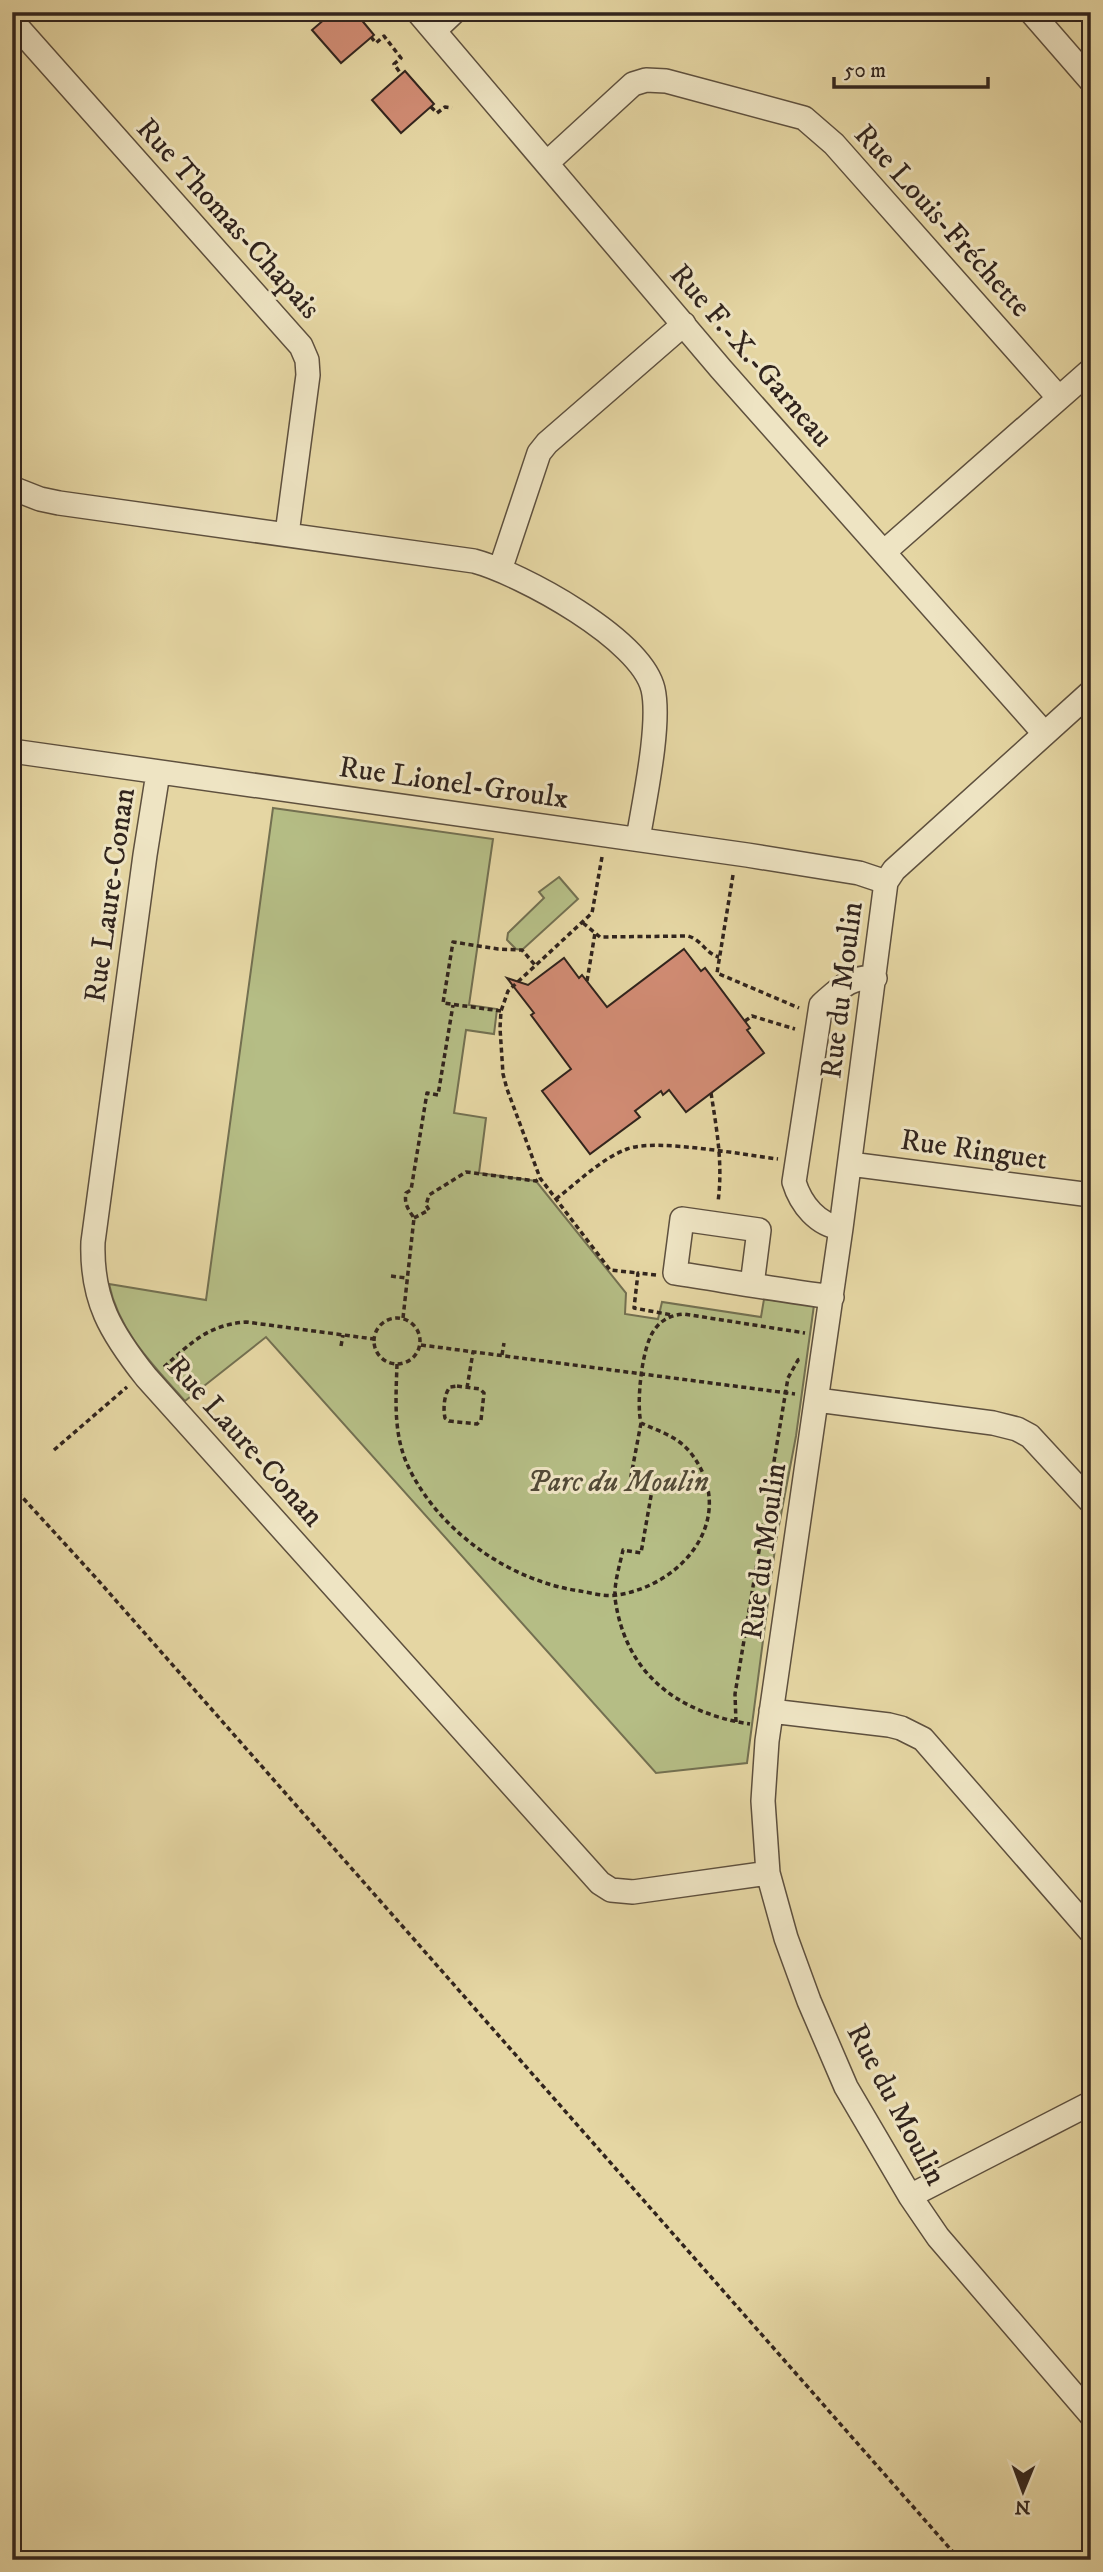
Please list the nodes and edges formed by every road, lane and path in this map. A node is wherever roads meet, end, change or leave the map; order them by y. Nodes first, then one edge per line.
1 (418, 12) edge
2 (454, 12) edge
3 (1031, 12) edge
4 (12, 21) edge
5 (435, 30) junction
6 (371, 37) dead end
7 (401, 74) dead end
8 (1091, 81) edge
9 (431, 107) dead end
10 (452, 108) dead end
11 (548, 162) junction
12 (684, 324) junction
13 (1091, 370) edge
14 (1059, 398) junction
15 (12, 488) edge
16 (287, 534) junction
17 (884, 552) junction
18 (500, 570) junction
19 (1091, 692) edge
20 (1044, 733) junction
21 (12, 751) edge
22 (158, 773) junction
23 (638, 839) junction
24 (603, 851) dead end
25 (734, 868) dead end
26 (886, 882) junction
27 (583, 923) junction
28 (595, 933) junction
29 (719, 957) junction
30 (536, 965) junction
31 (717, 973) junction
32 (711, 976) dead end
33 (875, 978) junction
34 (587, 981) dead end
35 (453, 1005) junction
36 (804, 1010) dead end
37 (501, 1011) junction
38 (745, 1021) dead end
39 (801, 1031) dead end
40 (711, 1093) dead end
41 (721, 1152) junction
42 (783, 1160) dead end
43 (850, 1164) junction
44 (540, 1178) junction
45 (719, 1195) dead end
46 (1091, 1195) edge
47 (556, 1199) junction
48 (414, 1218) junction
49 (841, 1228) junction
50 (638, 1273) junction
51 (650, 1275) dead end
52 (391, 1276) dead end
53 (407, 1279) junction
54 (752, 1285) dead end
55 (832, 1297) junction
56 (673, 1315) junction
57 (403, 1318) junction
58 (813, 1334) dead end
59 (342, 1335) junction
60 (374, 1339) junction
61 (504, 1343) dead end
62 (421, 1345) junction
63 (341, 1346) dead end
64 (473, 1352) junction
65 (501, 1355) junction
66 (810, 1357) dead end
67 (397, 1364) junction
68 (160, 1371) dead end
69 (643, 1374) junction
70 (134, 1381) dead end
71 (467, 1388) junction
72 (785, 1393) junction
73 (810, 1397) junction
74 (640, 1423) junction
75 (54, 1450) dead end
76 (12, 1486) edge
77 (1091, 1502) edge
78 (615, 1596) junction
79 (763, 1718) junction
80 (736, 1722) junction
81 (768, 1874) junction
82 (1091, 1931) edge
83 (1091, 2103) edge
84 (909, 2196) junction
85 (1088, 2406) edge
86 (960, 2560) edge

1 - 5 street, Rue F.-X.-Garneau
2 - 5 street
3 - 8 street
4 - 16 street, Rue Thomas-Chapais
5 - 11 street, Rue F.-X.-Garneau
6 - 7 path
9 - 10 path
11 - 12 street, Rue F.-X.-Garneau
11 - 14 street, Rue Louis-Fréchette
12 - 17 street, Rue F.-X.-Garneau
12 - 18 street
13 - 14 street
14 - 17 street
15 - 16 street
16 - 18 street
17 - 20 street, Rue F.-X.-Garneau
18 - 23 street
19 - 20 street, Rue du Moulin
20 - 26 street, Rue du Moulin
21 - 22 street, Rue Lionel-Groulx
22 - 23 street, Rue Lionel-Groulx
22 - 81 street, Rue Laure-Conan
23 - 26 street, Rue Lionel-Groulx
24 - 27 path
25 - 29 path
26 - 33 street, Rue du Moulin
27 - 28 path
27 - 30 path
28 - 29 path
28 - 34 path
29 - 31 path
30 - 35 path
30 - 37 path
31 - 32 path
31 - 36 path
33 - 43 street, Rue du Moulin
33 - 49 street
35 - 37 path
35 - 48 path
37 - 44 path
38 - 39 path
40 - 41 path
41 - 42 path
41 - 45 path
41 - 47 path
43 - 46 street, Rue Ringuet
43 - 49 street, Rue du Moulin
44 - 47 path
44 - 48 path
47 - 50 path
48 - 53 path
49 - 55 street, Rue du Moulin
50 - 51 path
50 - 56 path
52 - 53 path
53 - 57 path
54 - 55 street
55 - 73 street, Rue du Moulin
56 - 58 path
56 - 69 path
57 - 60 path
57 - 62 path
59 - 60 path
59 - 63 path
59 - 68 path
60 - 67 path
61 - 65 path
62 - 64 path
62 - 67 path
64 - 65 path
64 - 71 path
65 - 69 path
66 - 72 path
67 - 78 path
69 - 72 path
69 - 74 path
70 - 75 path
71 - 71 path
72 - 73 path
72 - 80 path
73 - 77 street
73 - 79 street, Rue du Moulin
74 - 78 path
74 - 78 path
76 - 86 path
78 - 80 path
79 - 80 path
79 - 81 street, Rue du Moulin
79 - 82 street
81 - 84 street, Rue du Moulin
83 - 84 street
84 - 85 street, Rue du Moulin

